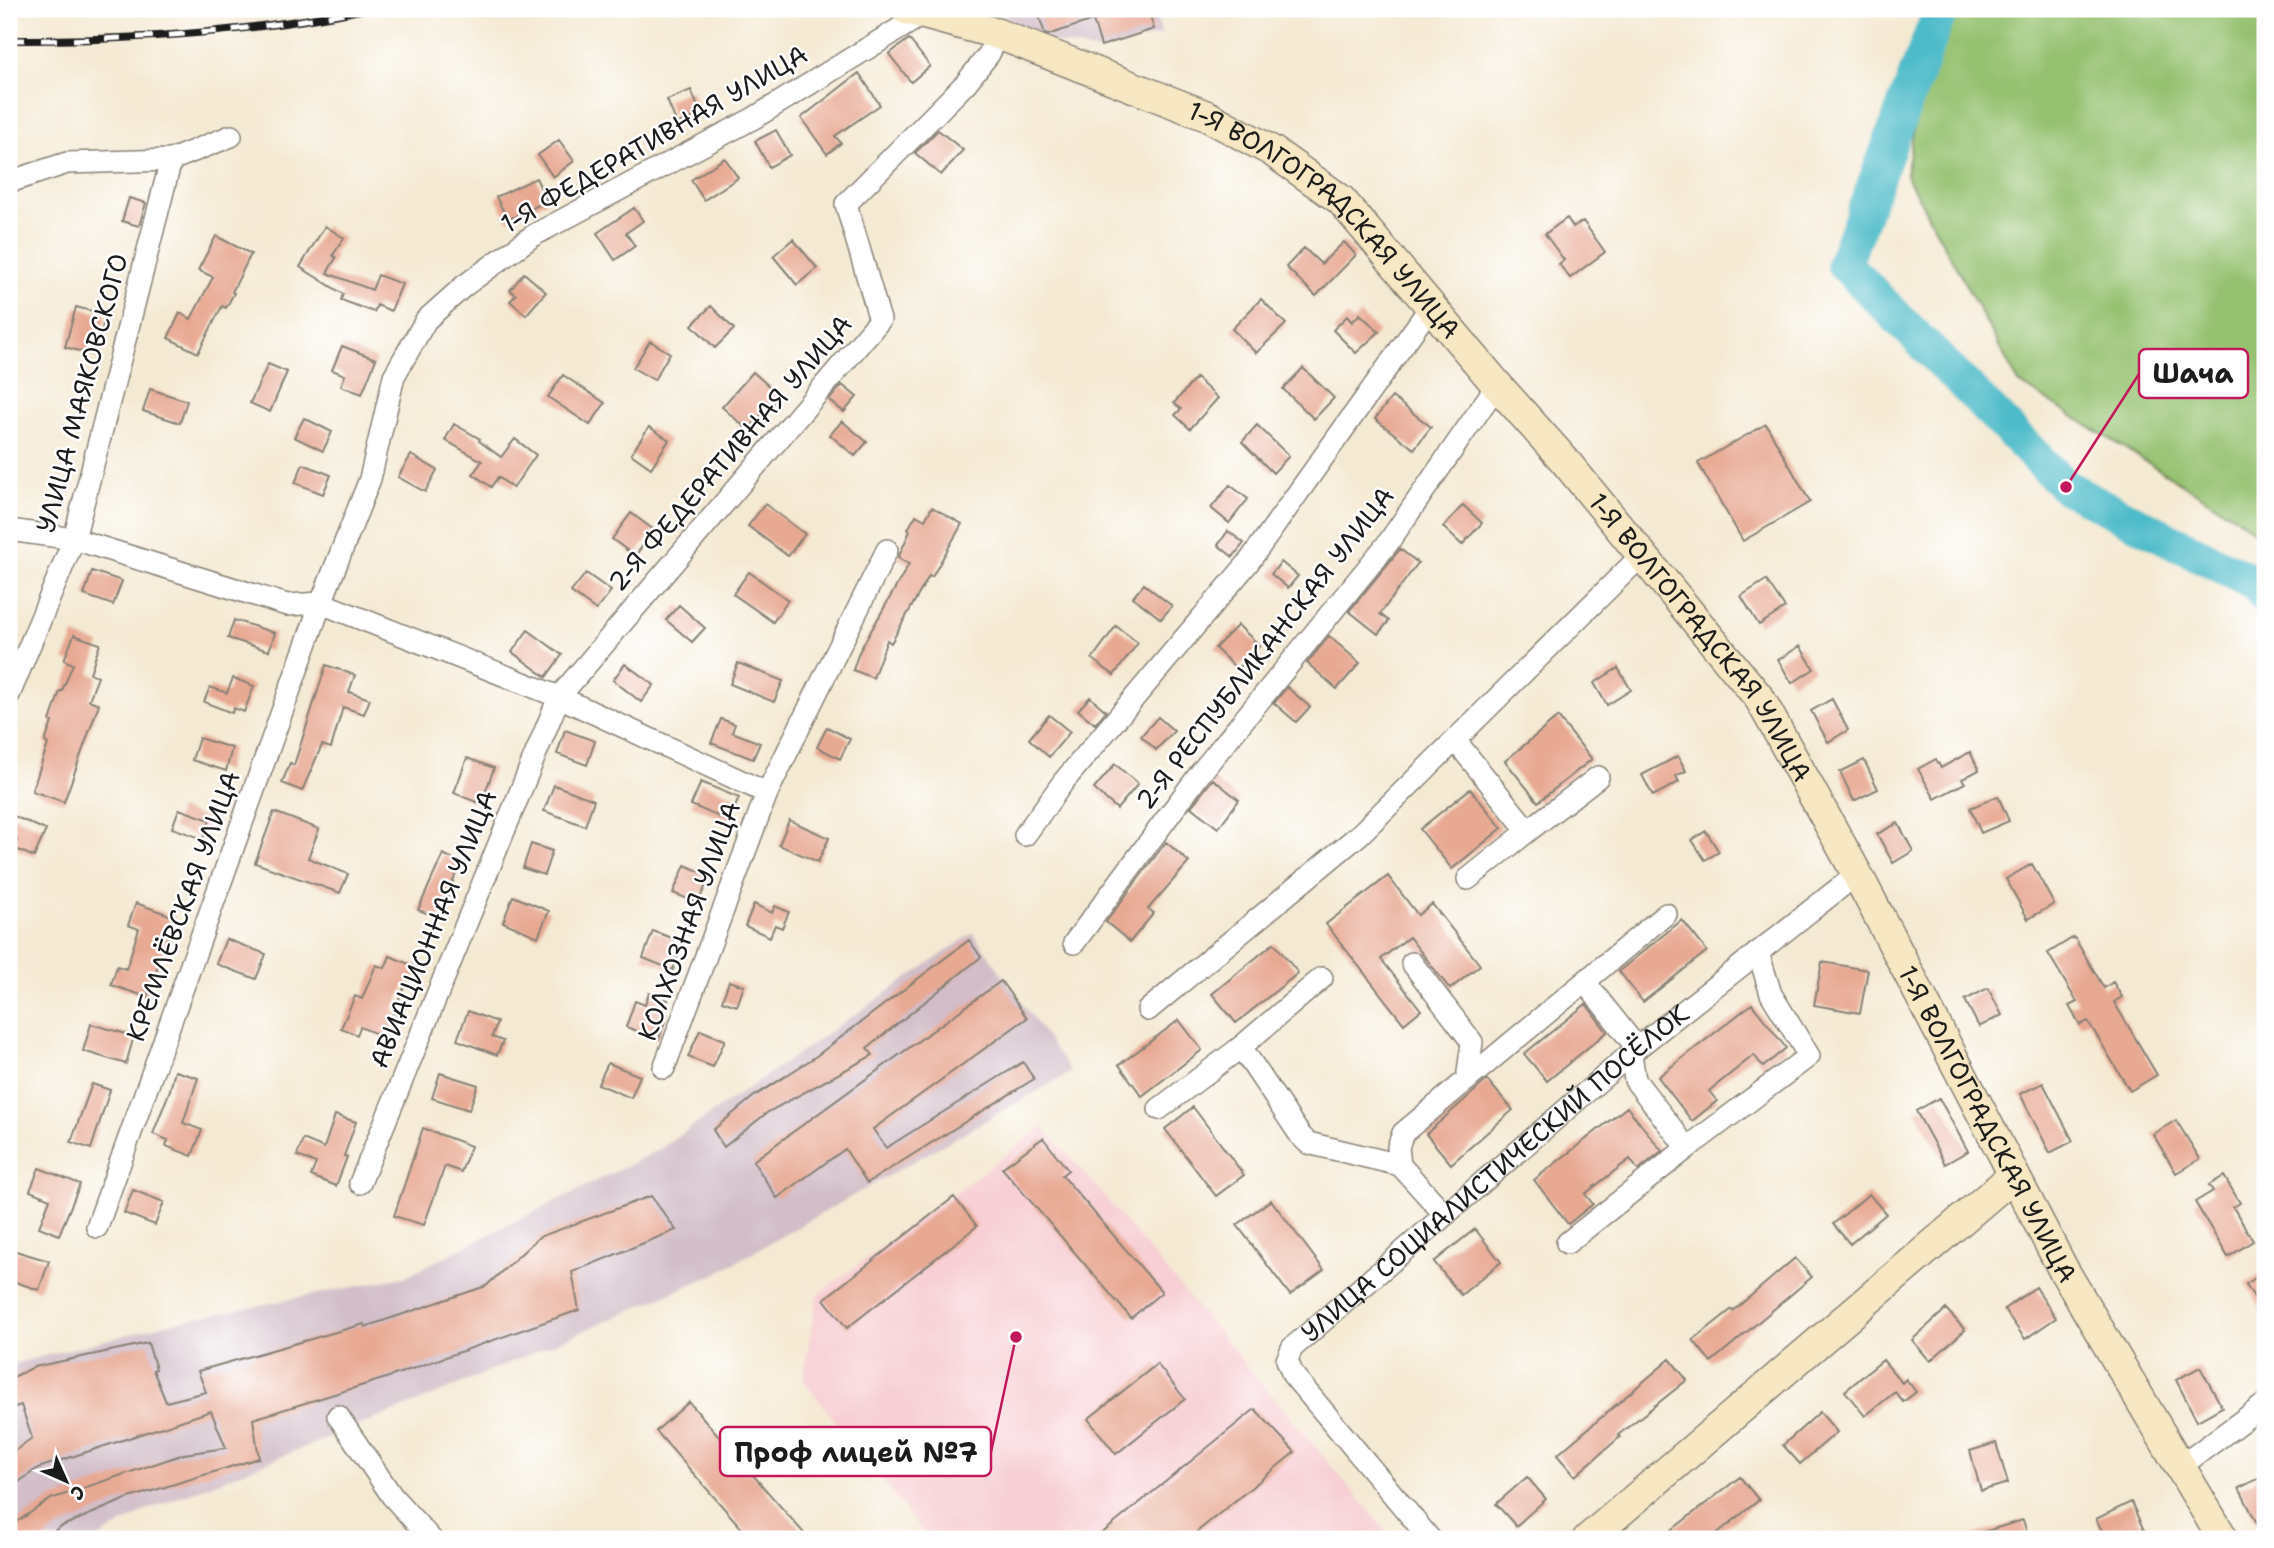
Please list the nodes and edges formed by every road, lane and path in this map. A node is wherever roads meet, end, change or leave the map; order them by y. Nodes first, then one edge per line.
1 (916, 11) edge
2 (998, 34) junction
3 (231, 136) dead end
4 (172, 160) junction
5 (9, 182) edge
6 (1430, 306) junction
7 (1497, 384) junction
8 (9, 530) edge
9 (74, 539) junction
10 (887, 550) dead end
11 (1642, 555) junction
12 (321, 603) junction
13 (9, 695) edge
14 (559, 697) junction
15 (1455, 740) junction
16 (1598, 778) dead end
17 (767, 793) junction
18 (1528, 831) junction
19 (1024, 835) dead end
20 (1857, 874) junction
21 (1468, 879) dead end
22 (1666, 914) dead end
23 (1074, 943) dead end
24 (1758, 952) junction
25 (1412, 963) dead end
26 (1322, 978) dead end
27 (1585, 982) junction
28 (1148, 1010) dead end
29 (1241, 1047) junction
30 (1634, 1051) junction
31 (664, 1068) dead end
32 (1467, 1080) junction
33 (1158, 1109) dead end
34 (1687, 1148) junction
35 (1400, 1165) junction
36 (2013, 1175) junction
37 (360, 1183) dead end
38 (1445, 1215) junction
39 (97, 1227) dead end
40 (1567, 1242) dead end
41 (2265, 1404) edge
42 (338, 1416) dead end
43 (2181, 1466) junction
44 (431, 1539) edge
45 (1430, 1539) edge
46 (1588, 1539) edge
47 (2222, 1539) edge

1 - 2 street, 1-Я ВОЛГОГРАДСКАЯ УЛИЦА
1 - 12 street, 1-Я ФЕДЕРАТИВНАЯ УЛИЦА
2 - 6 street, 1-Я ВОЛГОГРАДСКАЯ УЛИЦА
2 - 14 street, 2-Я ФЕДЕРАТИВНАЯ УЛИЦА
3 - 4 street
4 - 5 street
4 - 9 street, УЛИЦА МАЯКОВСКОГО
6 - 7 street, 1-Я ВОЛГОГРАДСКАЯ УЛИЦА
6 - 19 street
7 - 11 street, 1-Я ВОЛГОГРАДСКАЯ УЛИЦА
7 - 23 street, 2-Я РЕСПУБЛИКАНСКАЯ УЛИЦА
8 - 9 street
9 - 12 street
9 - 13 street, УЛИЦА МАЯКОВСКОГО
10 - 17 street
11 - 15 street
11 - 20 street, 1-Я ВОЛГОГРАДСКАЯ УЛИЦА
12 - 14 street
12 - 39 street, КРЕМЛЁВСКАЯ УЛИЦА
14 - 17 street
14 - 37 street, АВИАЦИОННАЯ УЛИЦА
15 - 18 street
15 - 28 street
16 - 18 street
17 - 31 street, КОЛХОЗНАЯ УЛИЦА
18 - 21 street
20 - 24 street, УЛИЦА СОЦИАЛИСТИЧЕСКИЙ ПОСЁЛОК
20 - 36 street, 1-Я ВОЛГОГРАДСКАЯ УЛИЦА
22 - 27 street
24 - 30 street, УЛИЦА СОЦИАЛИСТИЧЕСКИЙ ПОСЁЛОК
24 - 34 street
25 - 32 street
26 - 29 street
27 - 30 street
27 - 32 street
29 - 33 street
29 - 35 street
30 - 34 street
30 - 38 street, УЛИЦА СОЦИАЛИСТИЧЕСКИЙ ПОСЁЛОК
32 - 35 street
34 - 40 street
35 - 38 street
36 - 43 street, 1-Я ВОЛГОГРАДСКАЯ УЛИЦА
36 - 46 street
38 - 45 street, УЛИЦА СОЦИАЛИСТИЧЕСКИЙ ПОСЁЛОК
41 - 43 street
42 - 44 street
43 - 47 street, 1-Я ВОЛГОГРАДСКАЯ УЛИЦА

